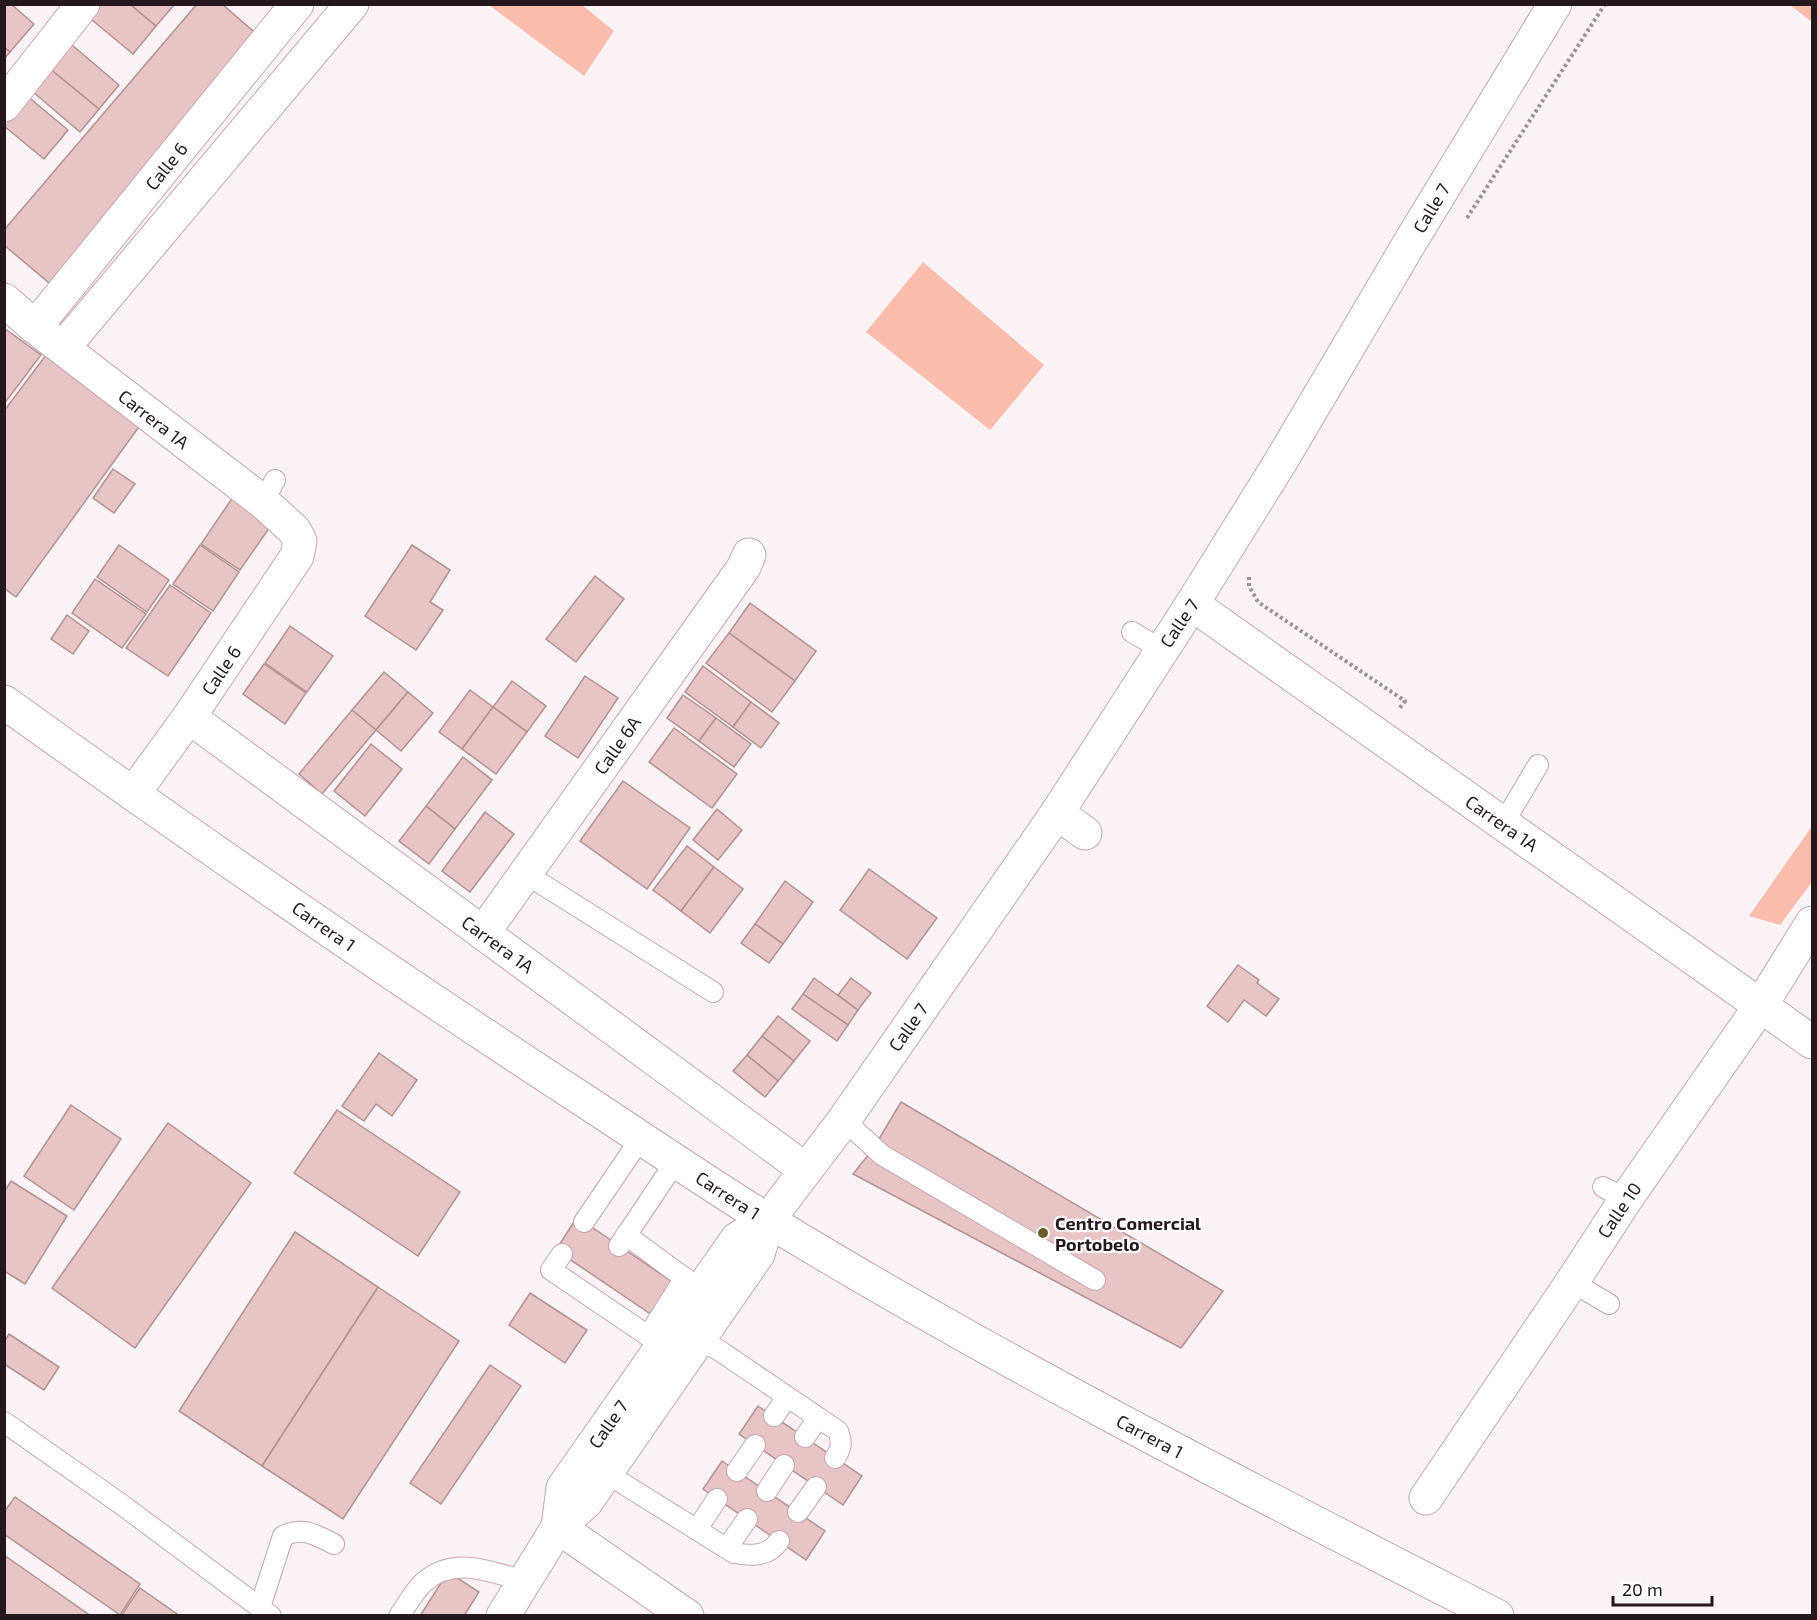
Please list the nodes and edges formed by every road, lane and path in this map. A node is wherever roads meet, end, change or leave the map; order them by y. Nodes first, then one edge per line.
1 (83, 4) edge
2 (297, 4) edge
3 (352, 4) edge
4 (1555, 4) edge
5 (1605, 4) edge
6 (4, 105) edge
7 (1464, 223) dead end
8 (4, 300) edge
9 (35, 327) junction
10 (63, 348) junction
11 (300, 540) joint
12 (745, 550) dead end
13 (1249, 576) dead end
14 (1192, 604) junction
15 (1132, 632) dead end
16 (1161, 650) junction
17 (4, 702) edge
18 (189, 717) junction
19 (1379, 737) junction
20 (1538, 765) dead end
21 (133, 794) junction
22 (1057, 813) junction
23 (1503, 824) junction
24 (1085, 833) dead end
25 (525, 874) junction
26 (1812, 923) edge
27 (483, 933) junction
28 (713, 992) dead end
29 (1761, 1005) junction
30 (1812, 1042) edge
31 (844, 1120) junction
32 (641, 1138) junction
33 (676, 1161) junction
34 (806, 1170) junction
35 (768, 1220) junction
36 (584, 1222) dead end
37 (562, 1254) dead end
38 (1095, 1280) dead end
39 (1572, 1282) junction
40 (693, 1284) junction
41 (1609, 1304) dead end
42 (699, 1339) junction
43 (655, 1341) junction
44 (787, 1397) junction
45 (774, 1416) dead end
46 (818, 1418) junction
47 (4, 1422) edge
48 (804, 1437) dead end
49 (755, 1445) dead end
50 (835, 1458) dead end
51 (784, 1466) dead end
52 (737, 1471) dead end
53 (606, 1473) junction
54 (816, 1487) dead end
55 (767, 1491) dead end
56 (1426, 1498) dead end
57 (717, 1499) dead end
58 (798, 1512) dead end
59 (747, 1519) dead end
60 (558, 1527) junction
61 (697, 1529) junction
62 (779, 1541) dead end
63 (334, 1544) dead end
64 (728, 1548) junction
65 (525, 1581) junction
66 (1473, 1608) edge
67 (265, 1611) edge
68 (399, 1616) edge
69 (503, 1616) edge
70 (687, 1616) edge
71 (1497, 1616) edge

1 - 6 street
2 - 9 street, Calle 6
3 - 10 street
4 - 14 street, Calle 7
5 - 7 path
8 - 9 street, Carrera 1A
9 - 10 street, Carrera 1A
10 - 11 street, Carrera 1A
11 - 18 street, Calle 6
12 - 25 street, Calle 6A
13 - 19 path
14 - 16 street, Calle 7
14 - 19 street, Carrera 1A
15 - 16 lane
16 - 22 street, Calle 7
17 - 21 street, Carrera 1
18 - 21 street, Calle 6
18 - 27 street, Carrera 1A
19 - 23 street, Carrera 1A
20 - 23 lane
21 - 32 street, Carrera 1
22 - 24 street
22 - 31 street, Calle 7
23 - 29 street, Carrera 1A
25 - 27 street, Calle 6A
25 - 28 lane
26 - 29 street, Calle 10
27 - 34 street, Carrera 1A
29 - 30 street, Carrera 1A
29 - 39 street, Calle 10
31 - 34 street, Calle 7
31 - 38 lane
32 - 33 street, Carrera 1
32 - 36 lane
33 - 35 street, Carrera 1
33 - 40 lane
34 - 35 street, Calle 7
35 - 40 street, Calle 7
35 - 42 street, Calle 7
35 - 66 street, Carrera 1
37 - 43 lane
39 - 41 lane
39 - 56 street, Calle 10
40 - 43 street, Calle 7
42 - 44 lane
42 - 53 street, Calle 7
43 - 60 street, Calle 7
44 - 45 lane
44 - 46 lane
46 - 48 lane
46 - 50 lane
47 - 67 lane
49 - 52 lane
51 - 55 lane
53 - 60 street, Calle 7
53 - 61 lane
54 - 58 lane
57 - 61 lane
59 - 64 lane
60 - 65 street, Calle 7
60 - 70 street
61 - 64 lane
62 - 64 lane
63 - 67 lane
65 - 68 lane
65 - 69 street, Calle 7
66 - 71 street, Carrera 1

